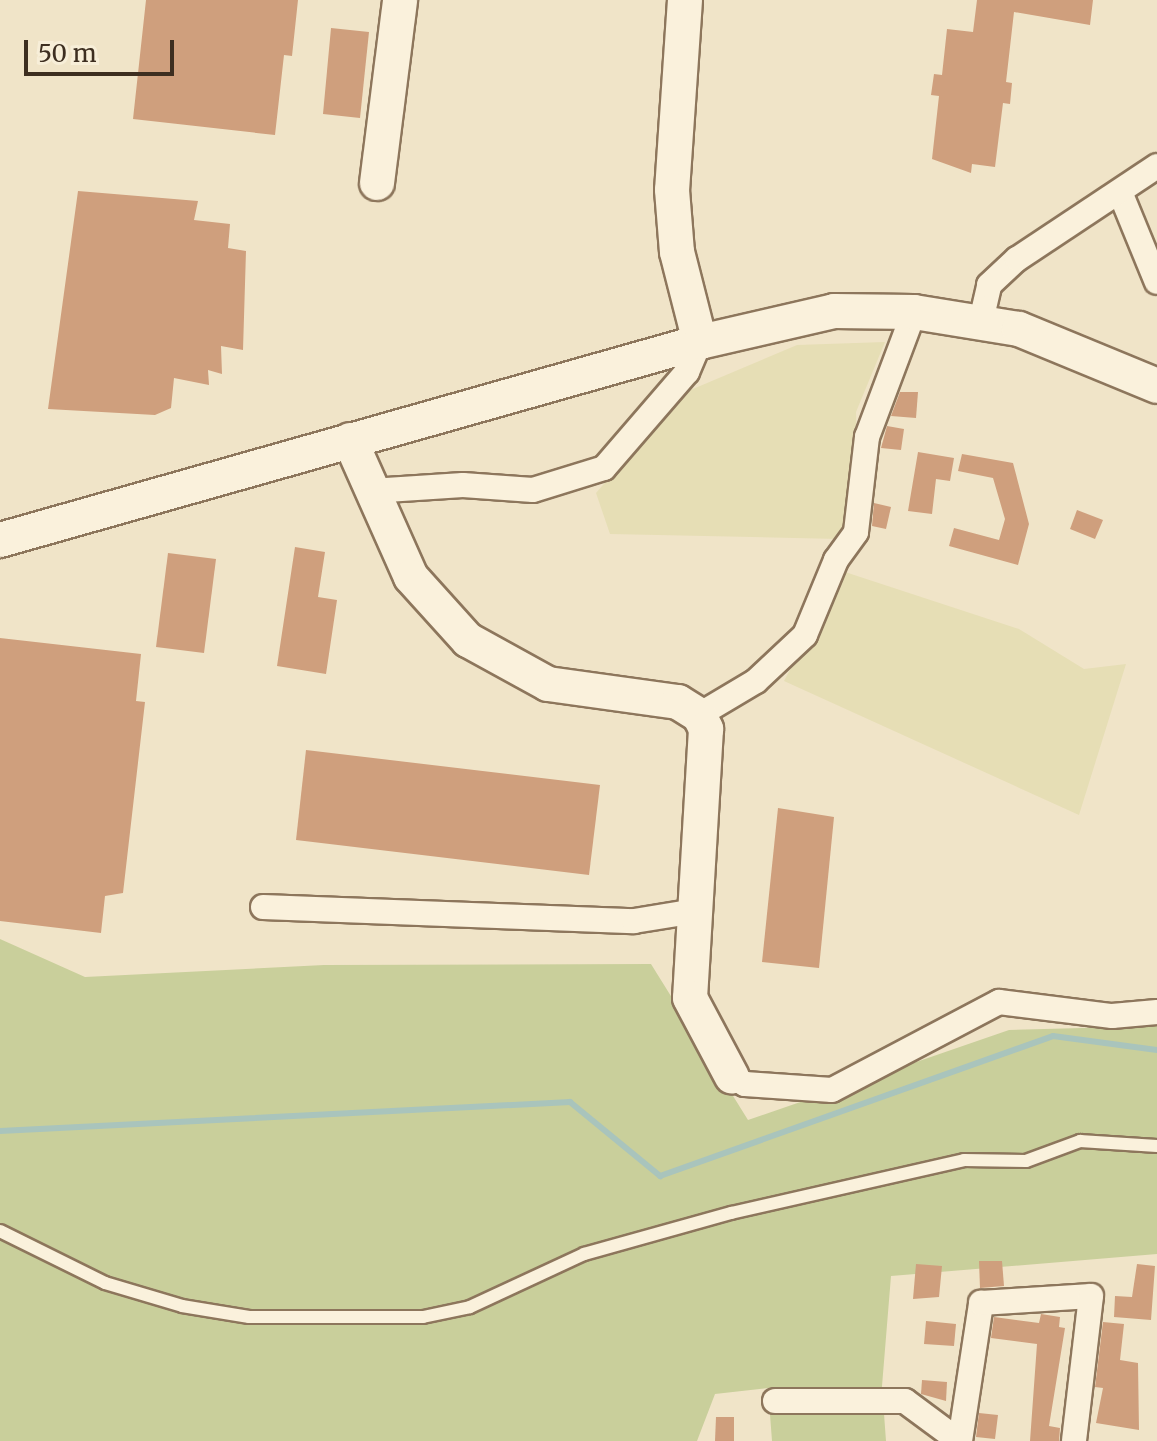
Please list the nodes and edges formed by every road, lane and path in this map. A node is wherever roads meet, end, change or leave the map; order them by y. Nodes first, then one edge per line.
1 (400, 0) edge
2 (685, 0) edge
3 (1157, 166) edge
4 (377, 183) dead end
5 (1120, 192) junction
6 (1157, 282) edge
7 (914, 312) junction
8 (981, 321) junction
9 (700, 342) junction
10 (1157, 386) edge
11 (350, 440) junction
12 (371, 491) junction
13 (0, 540) edge
14 (699, 715) junction
15 (263, 907) dead end
16 (696, 911) junction
17 (1157, 1012) edge
18 (732, 1077) joint
19 (1157, 1146) edge
20 (0, 1231) edge
21 (775, 1401) dead end
22 (959, 1441) edge
23 (1074, 1441) edge

1 - 4 street
2 - 9 street
3 - 5 street
5 - 6 street
5 - 8 street
7 - 8 street
7 - 9 street
7 - 14 street
8 - 10 street
9 - 11 street
9 - 12 street
11 - 12 street
11 - 13 street
12 - 14 street
14 - 16 street
15 - 16 street
16 - 18 street
17 - 18 street
19 - 20 lane
21 - 22 street
22 - 23 street

